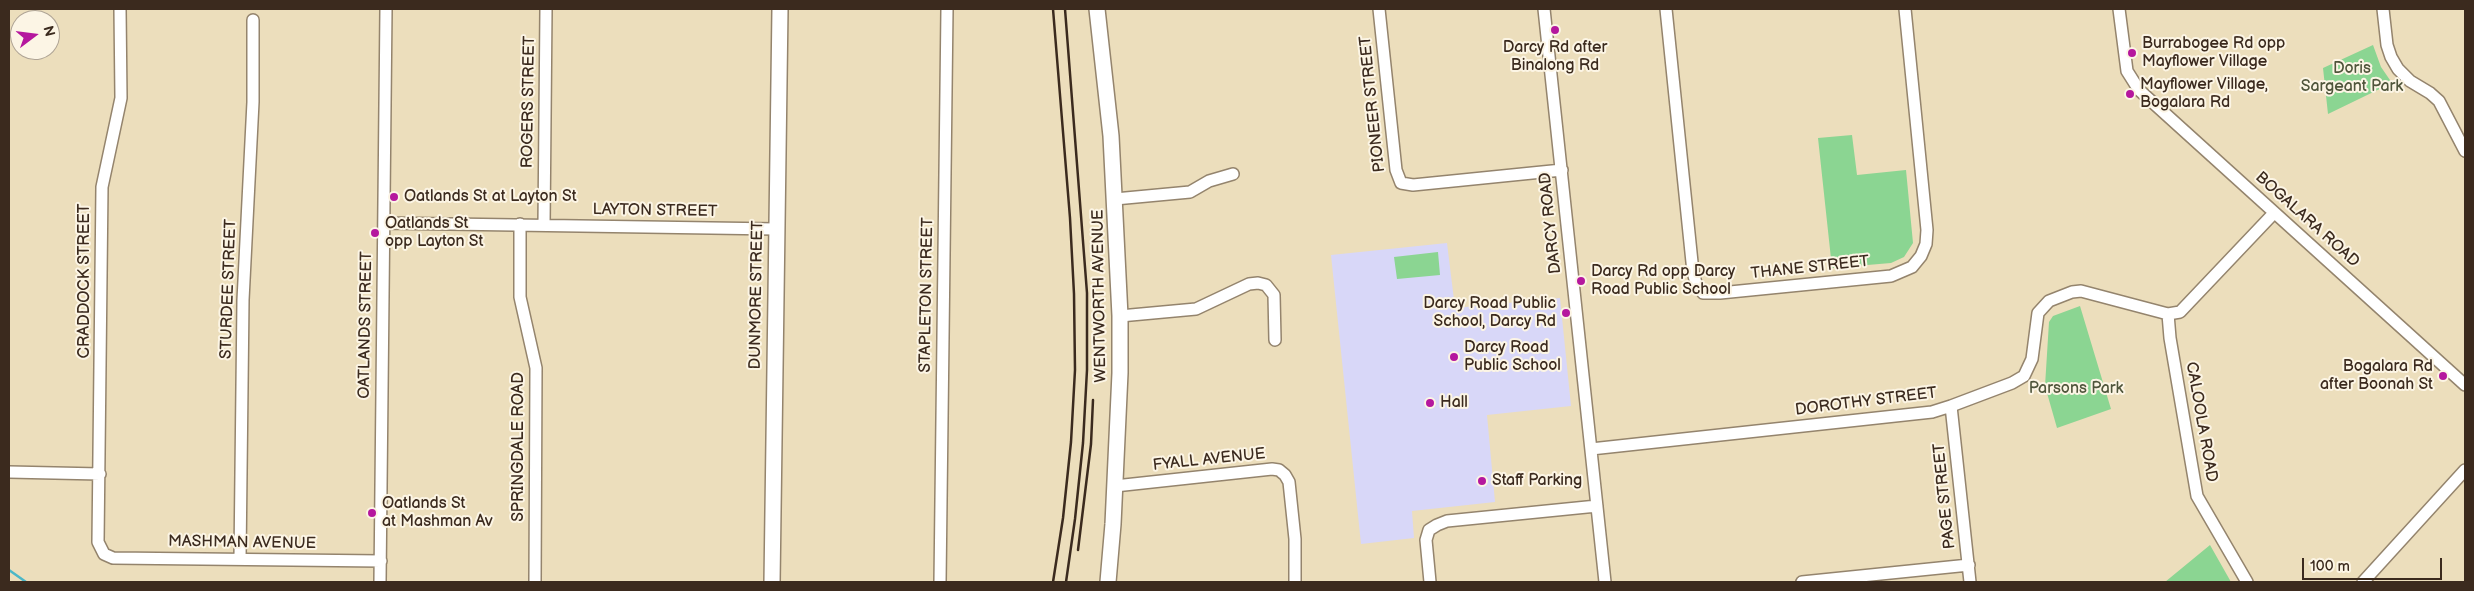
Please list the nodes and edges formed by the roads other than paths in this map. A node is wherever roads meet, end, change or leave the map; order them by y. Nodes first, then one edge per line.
1 (120, 9) edge
2 (386, 9) edge
3 (546, 9) edge
4 (780, 9) edge
5 (947, 9) edge
6 (1097, 9) edge
7 (1379, 9) edge
8 (1544, 9) edge
9 (1666, 9) edge
10 (1905, 9) edge
11 (2119, 9) edge
12 (2383, 9) edge
13 (253, 20) dead end
14 (2462, 138) edge
15 (2465, 151) edge
16 (1562, 170) junction
17 (1234, 174) dead end
18 (1115, 200) junction
19 (2274, 213) junction
20 (384, 223) junction
21 (520, 224) junction
22 (544, 225) junction
23 (776, 229) junction
24 (2168, 314) junction
25 (1120, 316) junction
26 (1275, 340) dead end
27 (2465, 385) edge
28 (1951, 406) junction
29 (1591, 449) junction
30 (2465, 470) edge
31 (9, 472) edge
32 (100, 474) junction
33 (1115, 486) junction
34 (1597, 506) junction
35 (104, 554) joint
36 (240, 559) junction
37 (381, 561) junction
38 (1969, 565) junction
39 (380, 582) edge
40 (535, 582) edge
41 (772, 582) edge
42 (940, 582) edge
43 (1108, 582) edge
44 (1295, 582) edge
45 (1430, 582) edge
46 (1605, 582) edge
47 (1802, 582) edge
48 (1970, 582) edge
49 (2247, 582) edge
50 (2363, 582) edge

1 - 32 street, CRADDOCK STREET
2 - 20 street, OATLANDS STREET
3 - 22 street, ROGERS STREET
4 - 23 main road, DUNMORE STREET
5 - 42 street, STAPLETON STREET
6 - 18 main road, WENTWORTH AVENUE
7 - 16 street, PIONEER STREET
8 - 16 street, DARCY ROAD
9 - 10 street, THANE STREET
11 - 19 street, BOGALARA ROAD
12 - 14 street
13 - 36 street, STURDEE STREET
14 - 15 street
16 - 29 street, DARCY ROAD
17 - 18 street
18 - 25 main road, WENTWORTH AVENUE
19 - 24 street
19 - 27 street, BOGALARA ROAD
20 - 21 street, LAYTON STREET
20 - 37 street, OATLANDS STREET
21 - 22 street, LAYTON STREET
21 - 40 street, SPRINGDALE ROAD
22 - 23 street, LAYTON STREET
23 - 41 main road, DUNMORE STREET
24 - 28 street, DOROTHY STREET
24 - 49 street, CALOOLA ROAD
25 - 26 street
25 - 33 main road, WENTWORTH AVENUE
28 - 29 street, DOROTHY STREET
28 - 38 street, PAGE STREET
29 - 34 street, DARCY ROAD
30 - 50 street
31 - 32 street
32 - 35 street, CRADDOCK STREET
33 - 43 main road, WENTWORTH AVENUE
33 - 44 street, FYALL AVENUE
34 - 45 street
34 - 46 street, DARCY ROAD
35 - 36 street, MASHMAN AVENUE
36 - 37 street, MASHMAN AVENUE
37 - 39 street, OATLANDS STREET
38 - 47 street
38 - 48 street, PAGE STREET

